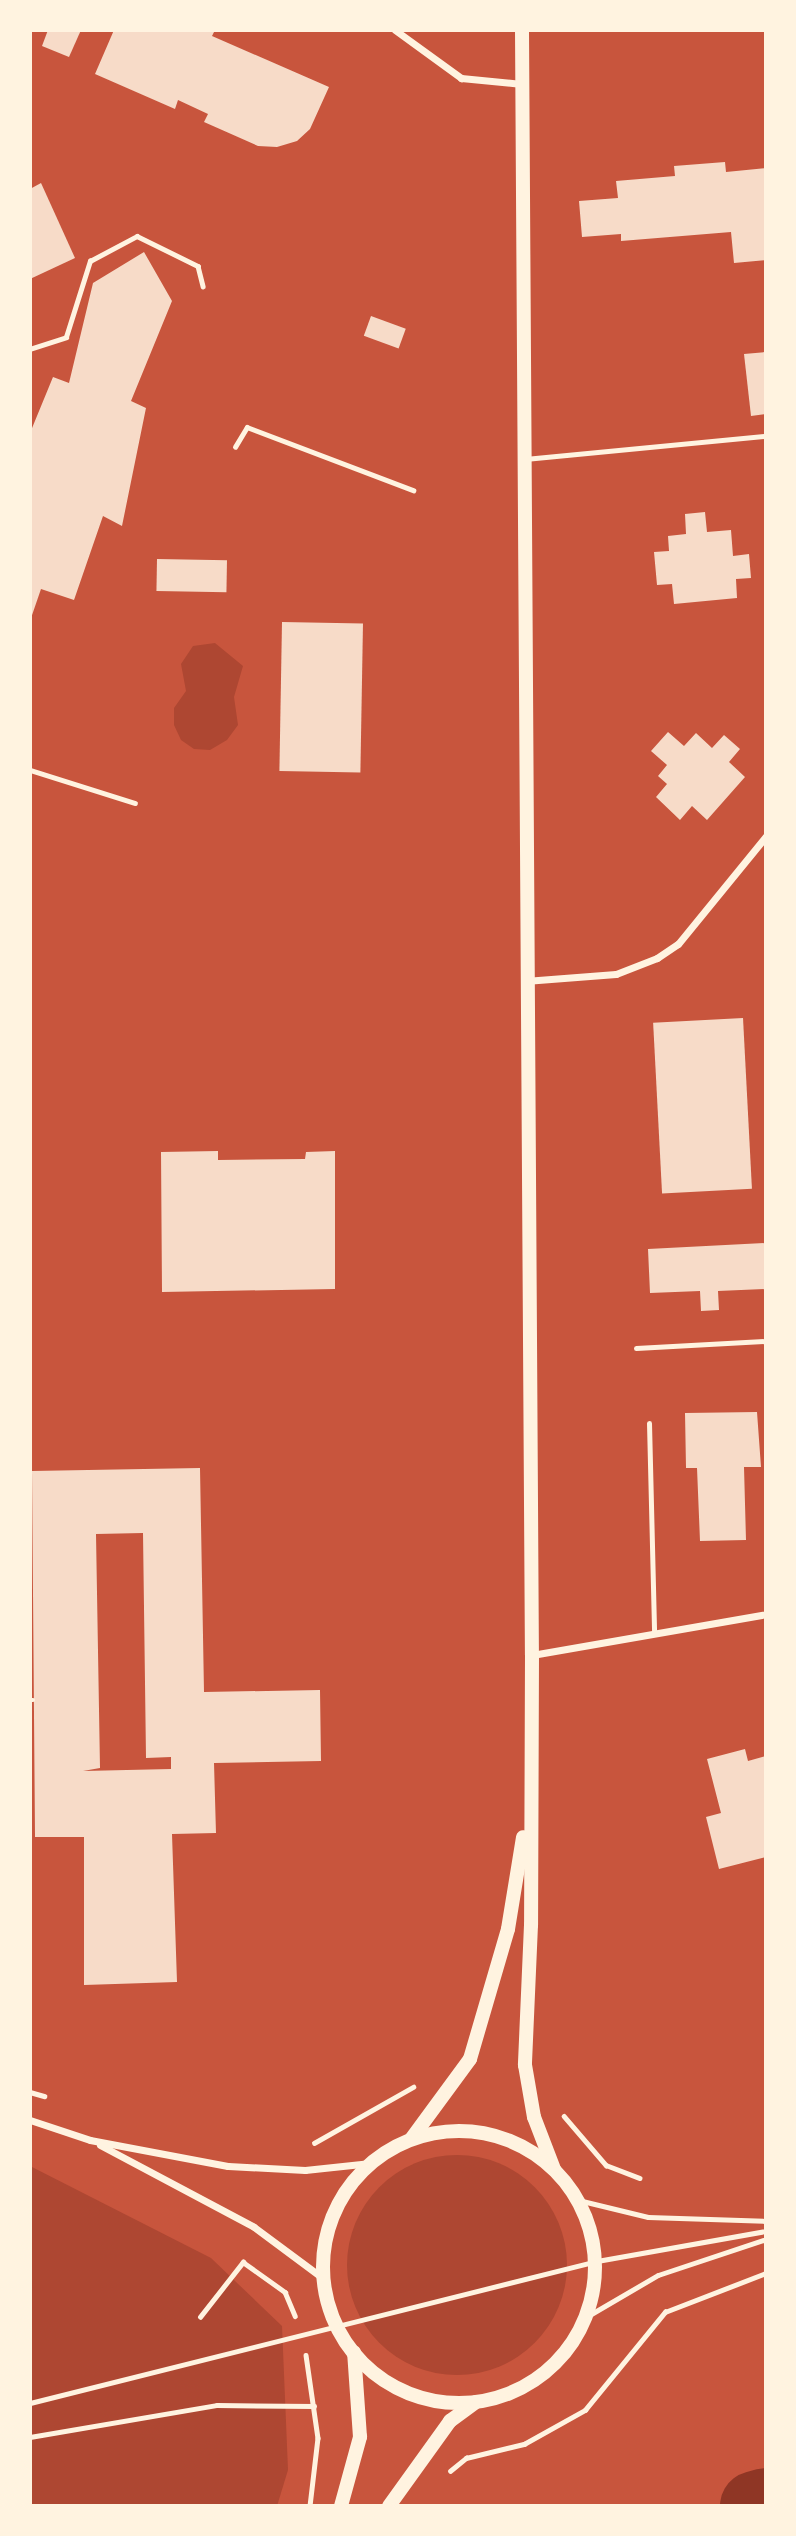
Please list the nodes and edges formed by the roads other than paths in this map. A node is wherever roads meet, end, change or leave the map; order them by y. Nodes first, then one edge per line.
1 (395, 30) edge
2 (522, 30) edge
3 (522, 84) junction
4 (766, 436) edge
5 (523, 459) junction
6 (766, 836) edge
7 (524, 981) junction
8 (766, 1341) edge
9 (636, 1348) dead end
10 (649, 1423) dead end
11 (766, 1614) edge
12 (654, 1634) junction
13 (532, 1655) junction
14 (529, 1804) junction
15 (30, 2120) edge
16 (412, 2138) junction
17 (90, 2140) junction
18 (371, 2162) junction
19 (554, 2169) junction
20 (578, 2200) junction
21 (766, 2221) edge
22 (766, 2231) edge
23 (766, 2239) edge
24 (597, 2261) junction
25 (324, 2279) junction
26 (586, 2317) junction
27 (338, 2327) junction
28 (354, 2352) junction
29 (475, 2402) junction
30 (30, 2403) edge
31 (341, 2506) edge
32 (389, 2506) edge

1 - 3 street
2 - 3 main road
3 - 5 main road
4 - 5 lane
5 - 7 main road
6 - 7 street
7 - 13 main road
8 - 9 lane
10 - 12 lane
11 - 12 street
12 - 13 street
13 - 14 main road
14 - 16 main road
14 - 19 main road
15 - 17 street
16 - 18 main road
16 - 19 main road
17 - 18 street
17 - 25 street
18 - 25 main road
19 - 20 main road
20 - 21 lane
20 - 24 main road
22 - 24 lane
23 - 26 lane
24 - 26 main road
24 - 27 lane
25 - 27 main road
26 - 29 main road
27 - 28 main road
27 - 30 lane
28 - 29 main road
28 - 31 main road
29 - 32 main road

